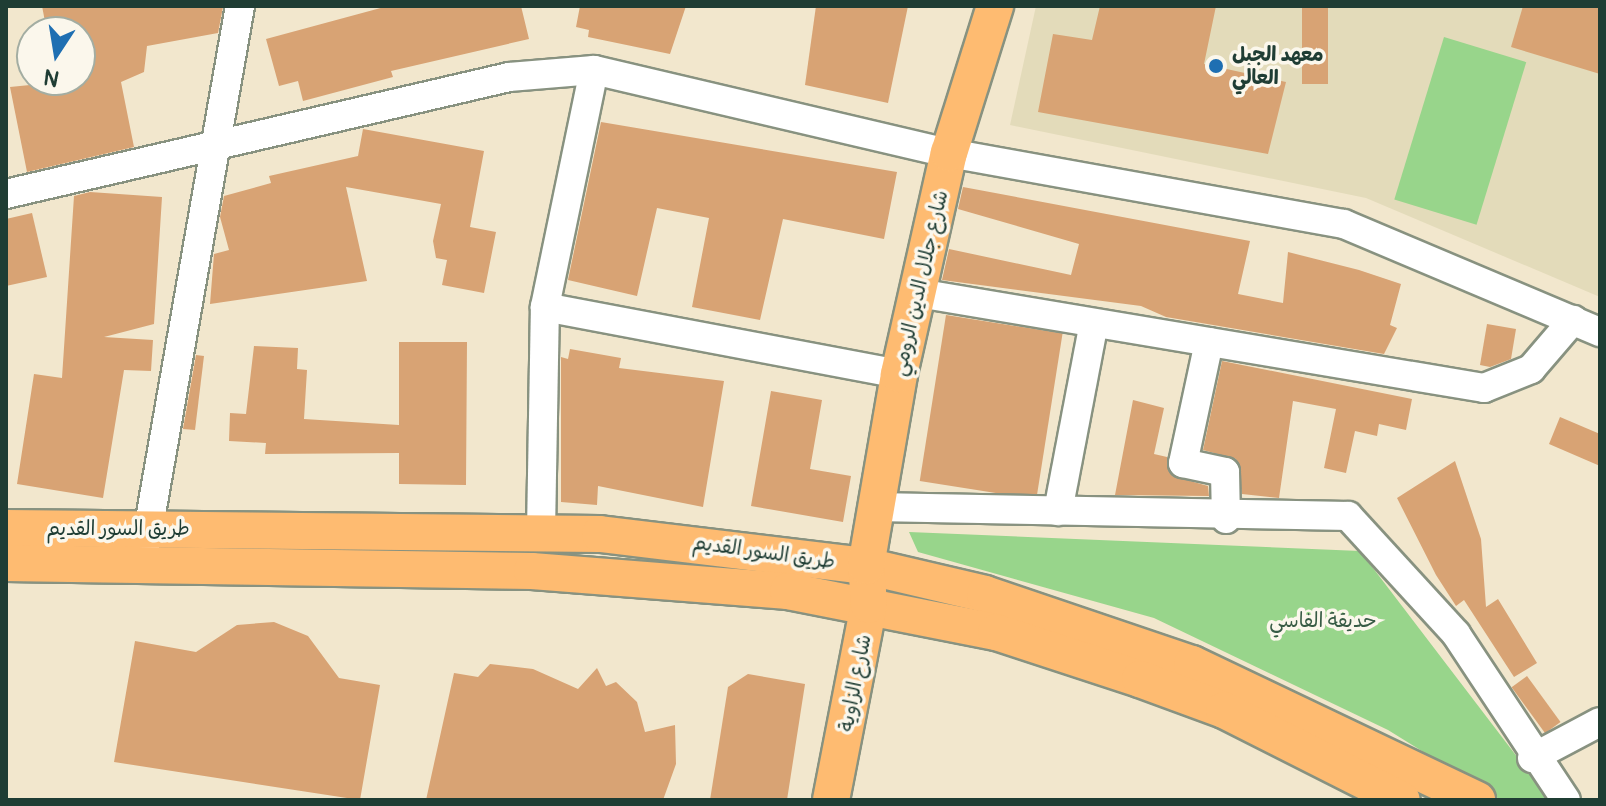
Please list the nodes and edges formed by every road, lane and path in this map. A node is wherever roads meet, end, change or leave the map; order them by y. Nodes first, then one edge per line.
1 (240, 6) edge
2 (995, 6) edge
3 (594, 70) junction
4 (215, 149) junction
5 (949, 153) junction
6 (6, 194) edge
7 (918, 293) junction
8 (545, 307) junction
9 (1573, 320) junction
10 (1094, 323) junction
11 (1600, 332) edge
12 (1209, 342) junction
13 (899, 374) junction
14 (876, 507) junction
15 (1058, 511) junction
16 (1226, 519) junction
17 (6, 528) edge
18 (541, 532) junction
19 (145, 544) junction
20 (6, 563) edge
21 (866, 566) junction
22 (869, 605) junction
23 (1600, 722) edge
24 (1532, 758) junction
25 (1468, 798) edge
26 (831, 800) edge
27 (1402, 800) edge
28 (1566, 800) edge

1 - 4 street
2 - 5 main road, شارع جلال الدين الرومي
3 - 4 street
3 - 5 street
3 - 8 street
4 - 6 street
4 - 19 street
5 - 7 main road, شارع جلال الدين الرومي
5 - 9 street
7 - 10 street
7 - 13 main road, شارع جلال الدين الرومي
8 - 13 street
8 - 18 street
9 - 11 street
9 - 12 street
10 - 12 street
10 - 15 street
12 - 16 street
13 - 14 main road, شارع جلال الدين الرومي
14 - 15 street
14 - 21 main road, شارع جلال الدين الرومي
15 - 16 street
16 - 24 street
17 - 19 main road, طريق السور القديم
18 - 19 main road, طريق السور القديم
18 - 21 main road, طريق السور القديم
19 - 20 main road, طريق السور القديم
19 - 22 main road, طريق السور القديم
21 - 22 main road, شارع الزاوية
21 - 25 main road, طريق السور القديم
22 - 26 main road, شارع الزاوية
22 - 27 main road, طريق السور القديم
23 - 24 street
24 - 28 street

